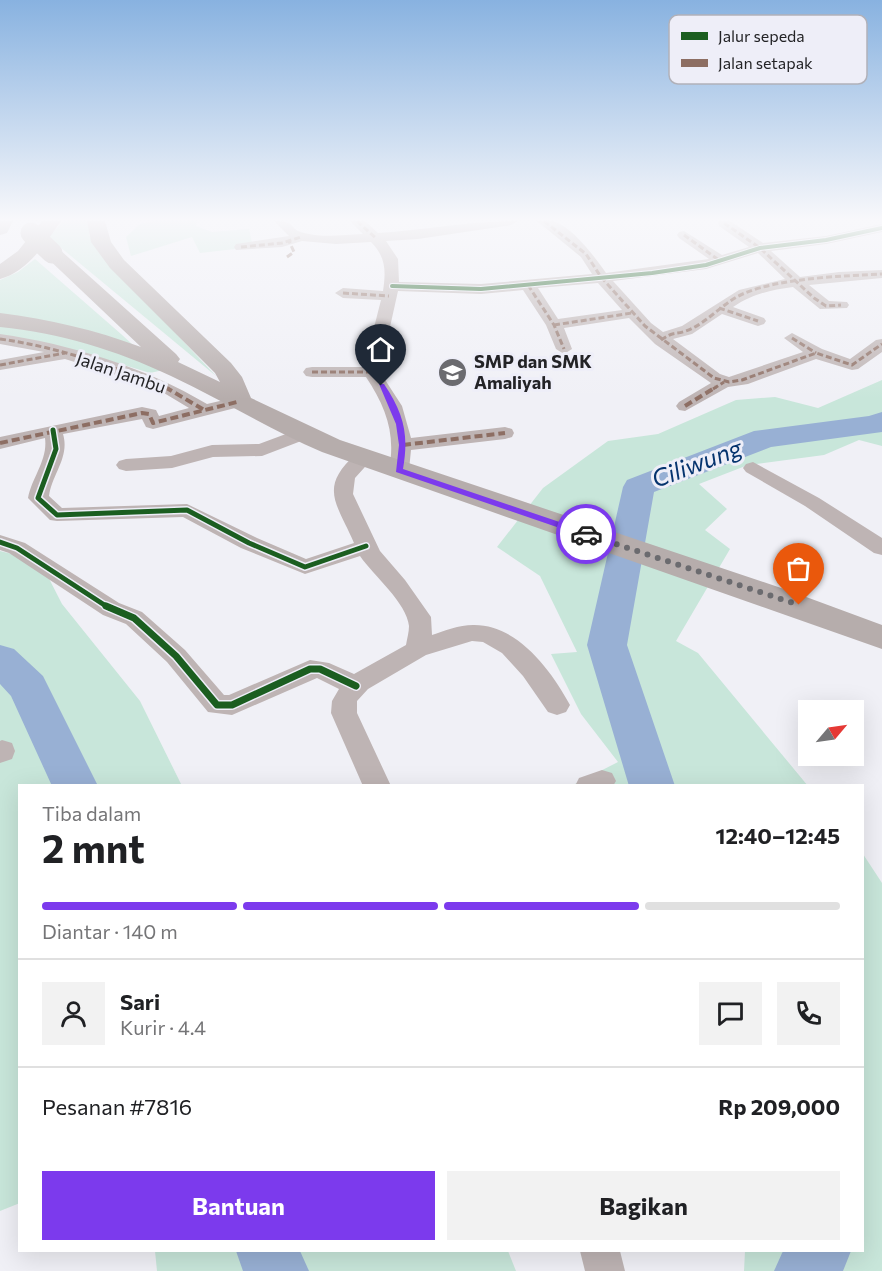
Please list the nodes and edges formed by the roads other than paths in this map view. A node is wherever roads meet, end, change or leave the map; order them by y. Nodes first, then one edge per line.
1 (82, 280) edge
2 (133, 280) edge
3 (391, 280) edge
4 (571, 280) edge
5 (604, 280) edge
6 (808, 280) edge
7 (796, 282) junction
8 (528, 285) junction
9 (390, 291) junction
10 (343, 293) dead end
11 (841, 305) dead end
12 (719, 308) junction
13 (632, 313) junction
14 (0, 320) edge
15 (758, 321) dead end
16 (554, 325) junction
17 (792, 338) dead end
18 (0, 339) edge
19 (661, 340) junction
20 (882, 344) edge
21 (564, 349) dead end
22 (816, 353) junction
23 (65, 354) junction
24 (0, 365) edge
25 (180, 371) junction
26 (312, 372) dead end
27 (371, 372) junction
28 (724, 382) junction
29 (239, 403) junction
30 (685, 406) dead end
31 (206, 411) junction
32 (53, 430) junction
33 (505, 433) dead end
34 (302, 435) junction
35 (0, 443) edge
36 (401, 457) junction
37 (363, 458) junction
38 (126, 465) dead end
39 (753, 468) dead end
40 (0, 542) edge
41 (366, 546) junction
42 (882, 548) edge
43 (879, 631) edge
44 (417, 649) junction
45 (356, 686) junction
46 (557, 705) dead end
47 (376, 784) edge

1 - 25 main road, bridge
2 - 29 main road
3 - 9 street
4 - 8 street
5 - 13 street
6 - 7 street
7 - 11 street
7 - 12 street
8 - 9 street
8 - 16 street
9 - 10 street
9 - 27 street
12 - 15 street
12 - 19 street
13 - 16 street
13 - 19 street
14 - 25 main road
16 - 21 street
17 - 22 street
18 - 23 street, Jalan Jambu
19 - 28 street
20 - 22 street
22 - 28 street
23 - 24 street
23 - 31 street, Jalan Jambu
25 - 29 main road
26 - 27 street
27 - 36 street
28 - 30 street
29 - 31 street
29 - 34 main road
31 - 32 street
32 - 35 street
32 - 41 street
33 - 36 street
34 - 37 main road
34 - 38 street
36 - 37 main road
36 - 43 main road
37 - 41 street
39 - 42 street
40 - 45 street
41 - 44 street
44 - 45 street
44 - 46 street
45 - 47 street

